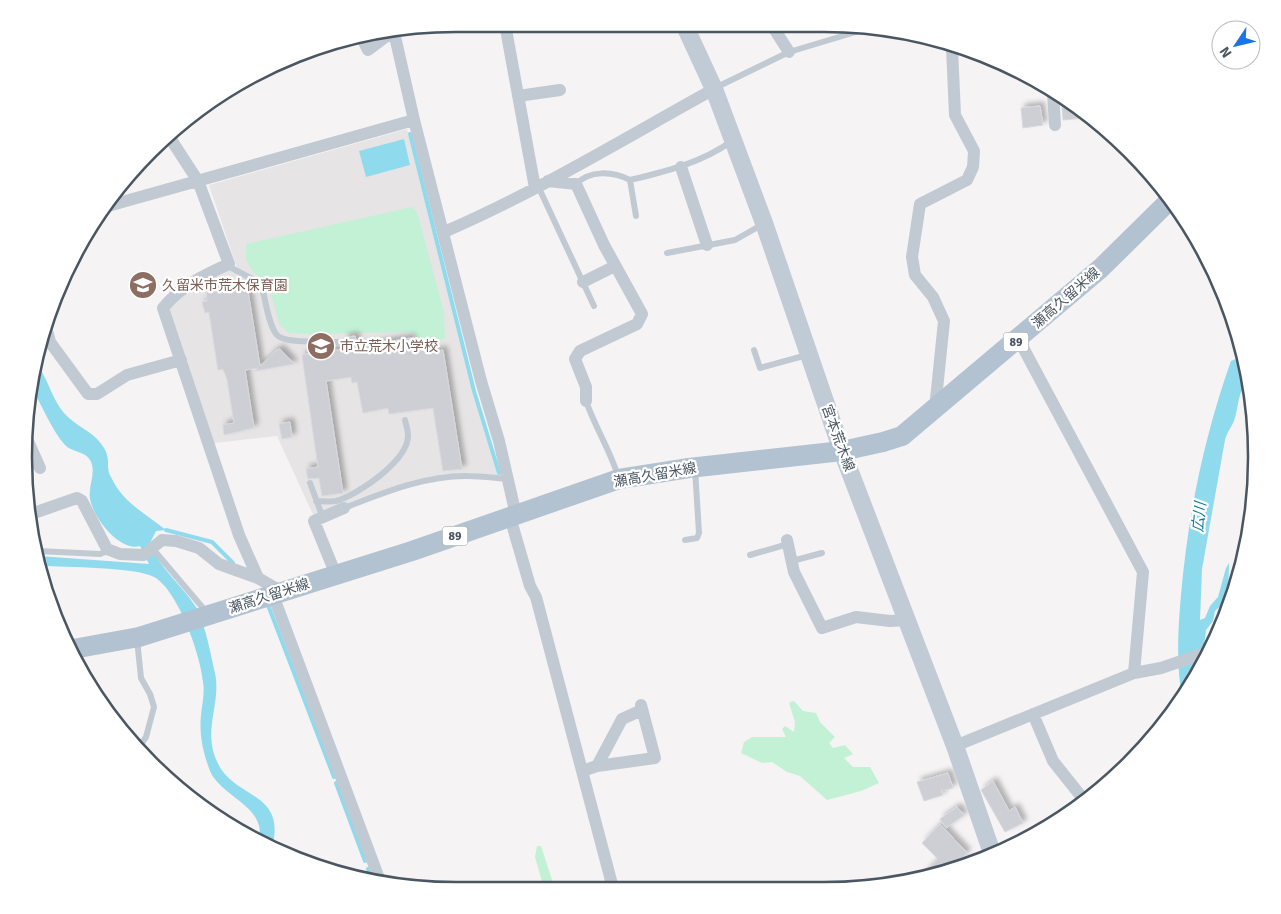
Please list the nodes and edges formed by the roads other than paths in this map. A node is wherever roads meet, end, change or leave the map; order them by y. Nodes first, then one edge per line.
1 (506, 32) edge
2 (688, 32) edge
3 (777, 32) edge
4 (853, 33) edge
5 (394, 37) edge
6 (383, 39) edge
7 (365, 43) edge
8 (789, 52) junction
9 (952, 53) edge
10 (714, 88) junction
11 (560, 90) dead end
12 (518, 96) junction
13 (1053, 100) edge
14 (414, 120) junction
15 (1055, 125) dead end
16 (733, 140) junction
17 (173, 142) edge
18 (681, 167) junction
19 (630, 180) junction
20 (198, 181) junction
21 (576, 184) junction
22 (540, 185) junction
23 (117, 204) edge
24 (1165, 205) edge
25 (636, 216) dead end
26 (764, 223) junction
27 (444, 232) junction
28 (707, 245) junction
29 (667, 253) dead end
30 (226, 265) junction
31 (615, 266) junction
32 (583, 282) junction
33 (594, 306) dead end
34 (49, 339) edge
35 (1018, 340) junction
36 (341, 342) dead end
37 (754, 350) dead end
38 (809, 354) junction
39 (181, 360) junction
40 (586, 401) joint
41 (935, 409) junction
42 (405, 420) dead end
43 (842, 451) junction
44 (32, 452) edge
45 (694, 467) junction
46 (40, 468) dead end
47 (508, 479) junction
48 (619, 479) junction
49 (310, 483) dead end
50 (316, 501) junction
51 (344, 508) joint
52 (36, 512) edge
53 (513, 516) junction
54 (322, 518) junction
55 (685, 540) dead end
56 (787, 542) joint
57 (154, 549) junction
58 (110, 550) junction
59 (44, 551) edge
60 (822, 553) dead end
61 (750, 555) dead end
62 (792, 561) junction
63 (336, 575) junction
64 (258, 578) junction
65 (278, 593) junction
66 (203, 608) dead end
67 (907, 620) junction
68 (137, 638) junction
69 (78, 648) edge
70 (1200, 655) edge
71 (1134, 673) junction
72 (1033, 714) junction
73 (143, 742) edge
74 (955, 746) junction
75 (597, 766) junction
76 (582, 771) junction
77 (1080, 795) edge
78 (990, 847) edge
79 (377, 874) edge
80 (611, 882) edge

1 - 12 street
2 - 10 main road, 宮本荒木線
3 - 8 street
4 - 8 lane
5 - 14 street
6 - 7 street
8 - 10 lane
9 - 41 street
10 - 16 main road, 宮本荒木線
10 - 22 street
11 - 12 street
12 - 22 street
13 - 15 street
14 - 20 street
14 - 27 street
16 - 18 lane
16 - 26 main road, 宮本荒木線
17 - 20 street
18 - 19 lane
18 - 28 street
19 - 21 lane
19 - 25 lane
20 - 23 street
20 - 30 street
21 - 22 street
21 - 31 street
22 - 27 street
22 - 32 lane
24 - 35 main road, 瀬高久留米線 / 89
26 - 28 lane
26 - 38 main road, 宮本荒木線
27 - 47 street
28 - 29 lane
30 - 36 lane
30 - 39 street
31 - 32 street
31 - 40 street
32 - 33 lane
34 - 39 street
35 - 41 main road, 瀬高久留米線 / 89
35 - 71 street
37 - 38 lane
38 - 43 main road, 宮本荒木線
39 - 64 street
40 - 48 lane
41 - 43 main road, 瀬高久留米線 / 89
42 - 50 lane
43 - 45 main road, 瀬高久留米線 / 89
43 - 67 main road, 宮本荒木線
44 - 46 street
45 - 48 main road, 瀬高久留米線 / 89
45 - 55 lane
47 - 51 lane
47 - 53 street
48 - 53 main road, 瀬高久留米線 / 89
49 - 50 lane
50 - 54 lane
51 - 54 street
52 - 58 street
53 - 63 main road, 瀬高久留米線 / 89
53 - 76 street
54 - 63 street
56 - 61 lane
56 - 62 street
57 - 58 street
57 - 64 street
57 - 66 lane
58 - 59 lane
60 - 62 lane
62 - 67 street
63 - 65 main road, 瀬高久留米線 / 89
64 - 65 street
65 - 68 main road, 瀬高久留米線 / 89
65 - 79 street
67 - 74 main road, 宮本荒木線
68 - 69 main road, 瀬高久留米線 / 89
68 - 73 lane
70 - 71 street
71 - 72 street
72 - 74 street
72 - 77 street
74 - 78 main road, 宮本荒木線
75 - 75 street
75 - 76 street
76 - 80 street

